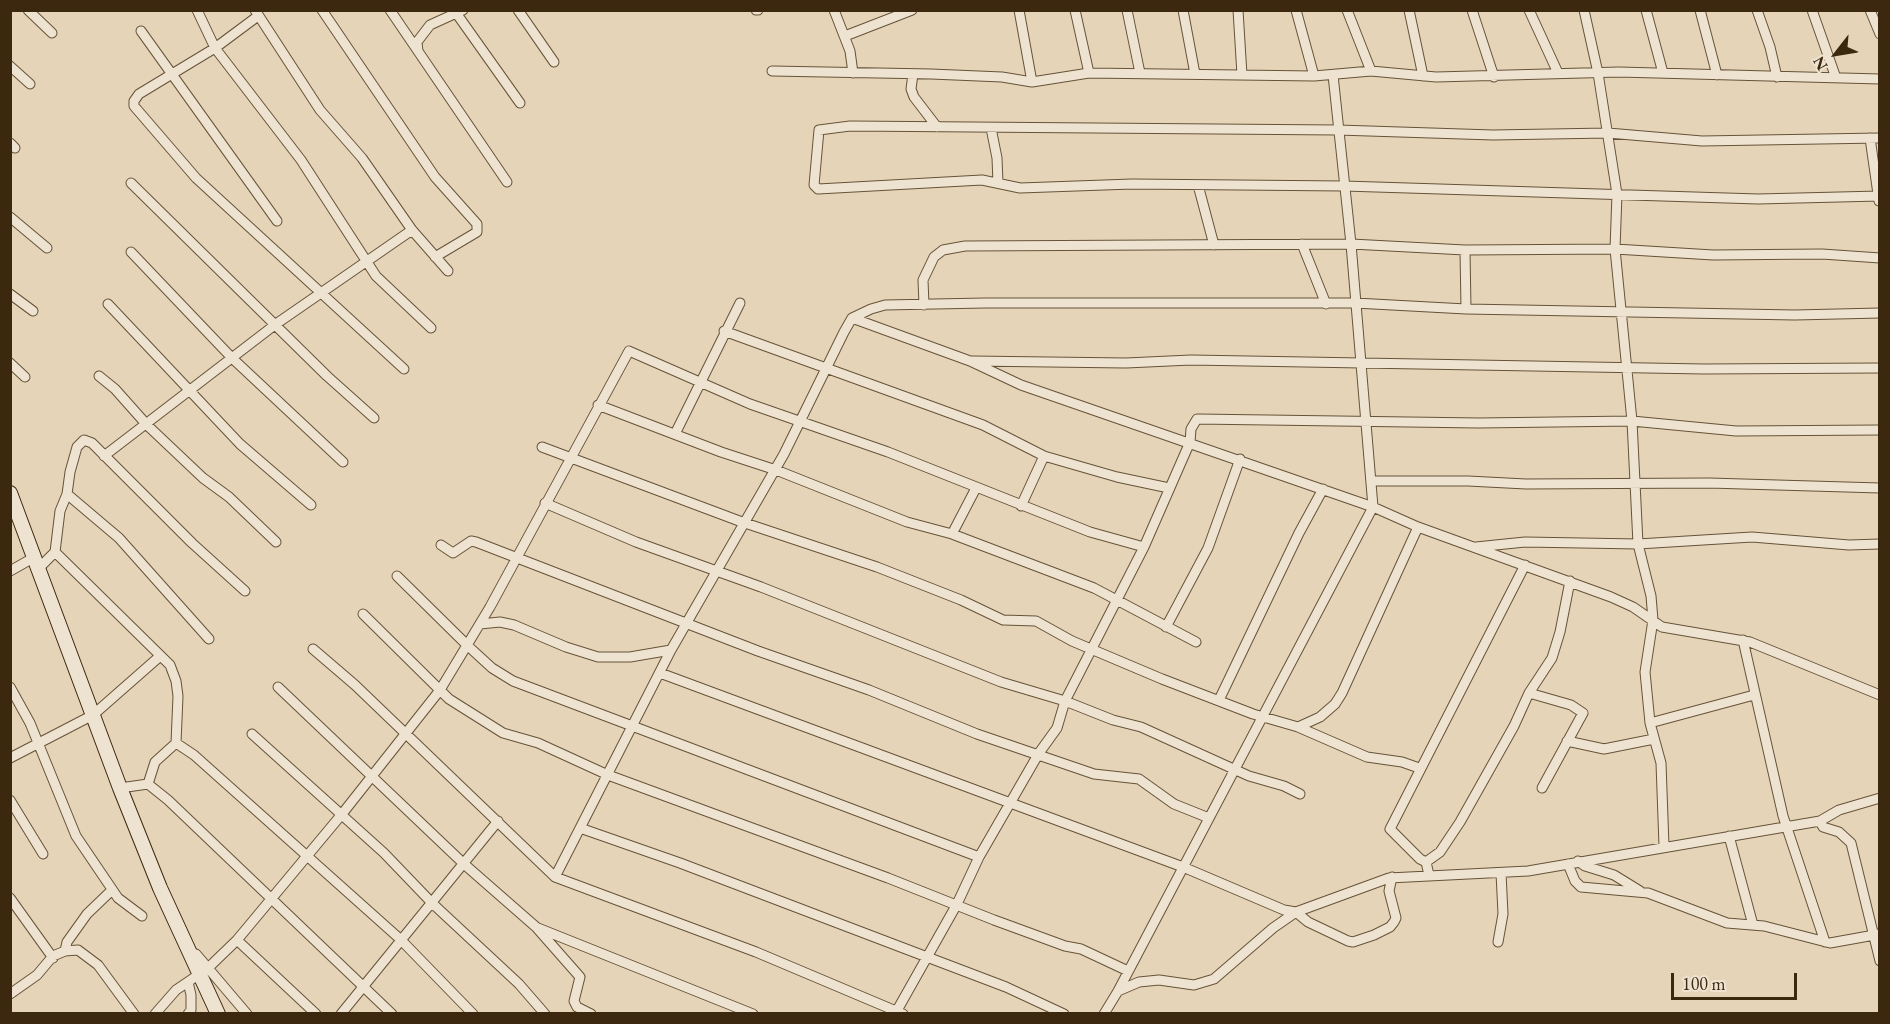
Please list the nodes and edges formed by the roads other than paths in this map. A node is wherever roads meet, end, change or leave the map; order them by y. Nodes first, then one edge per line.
1 (28, 10) edge
2 (197, 10) edge
3 (322, 10) edge
4 (390, 10) edge
5 (518, 10) edge
6 (834, 10) edge
7 (912, 10) edge
8 (1019, 10) edge
9 (1075, 10) edge
10 (1127, 10) edge
11 (1183, 10) edge
12 (1238, 10) edge
13 (1296, 10) edge
14 (1347, 10) edge
15 (1408, 10) edge
16 (1472, 10) edge
17 (1529, 10) edge
18 (1584, 10) edge
19 (1646, 10) edge
20 (1700, 10) edge
21 (1757, 10) edge
22 (1812, 10) edge
23 (1870, 10) edge
24 (458, 12) edge
25 (257, 13) edge
26 (141, 31) dead end
27 (52, 33) dead end
28 (1880, 34) edge
29 (845, 36) junction
30 (214, 48) junction
31 (418, 51) junction
32 (554, 62) dead end
33 (10, 66) edge
34 (772, 71) dead end
35 (1371, 71) junction
36 (853, 73) junction
37 (1089, 73) junction
38 (1140, 73) junction
39 (1558, 73) junction
40 (1598, 73) junction
41 (1663, 73) junction
42 (172, 74) junction
43 (913, 74) junction
44 (1195, 74) junction
45 (1242, 75) junction
46 (1333, 75) junction
47 (1717, 75) junction
48 (1314, 76) junction
49 (1422, 76) junction
50 (1494, 77) junction
51 (1777, 77) junction
52 (1836, 78) junction
53 (1880, 79) edge
54 (1032, 82) junction
55 (30, 84) dead end
56 (520, 103) dead end
57 (937, 127) junction
58 (991, 128) junction
59 (1338, 130) junction
60 (1608, 134) junction
61 (1875, 138) edge
62 (507, 182) dead end
63 (131, 183) dead end
64 (998, 183) junction
65 (1198, 185) junction
66 (1344, 186) junction
67 (1617, 194) junction
68 (1879, 198) edge
69 (10, 217) edge
70 (277, 221) dead end
71 (412, 230) junction
72 (1302, 244) junction
73 (1351, 244) junction
74 (1214, 245) junction
75 (47, 248) dead end
76 (1615, 249) junction
77 (1465, 250) junction
78 (131, 252) dead end
79 (435, 257) junction
80 (1880, 258) edge
81 (367, 259) junction
82 (448, 271) dead end
83 (321, 293) junction
84 (10, 294) edge
85 (740, 303) dead end
86 (1355, 303) junction
87 (108, 304) dead end
88 (1326, 304) junction
89 (924, 306) junction
90 (1466, 309) junction
91 (1623, 310) junction
92 (33, 311) dead end
93 (1880, 313) edge
94 (852, 318) junction
95 (276, 324) junction
96 (431, 328) dead end
97 (724, 331) junction
98 (232, 358) junction
99 (970, 361) junction
100 (1360, 362) junction
101 (10, 363) edge
102 (1626, 367) junction
103 (1880, 368) edge
104 (404, 369) dead end
105 (828, 370) junction
106 (99, 376) dead end
107 (25, 377) dead end
108 (699, 383) junction
109 (191, 390) junction
110 (598, 405) junction
111 (374, 418) dead end
112 (1365, 420) junction
113 (799, 421) junction
114 (1632, 421) junction
115 (147, 425) junction
116 (1880, 430) edge
117 (675, 434) junction
118 (1190, 442) junction
119 (542, 447) dead end
120 (104, 456) junction
121 (1044, 456) junction
122 (570, 457) junction
123 (1240, 459) junction
124 (343, 462) dead end
125 (776, 470) junction
126 (1372, 481) junction
127 (1634, 482) junction
128 (976, 488) junction
129 (1169, 488) junction
130 (1880, 488) edge
131 (1323, 489) junction
132 (10, 493) edge
133 (67, 494) junction
134 (545, 503) junction
135 (311, 505) dead end
136 (1021, 506) junction
137 (1373, 507) junction
138 (742, 522) junction
139 (1418, 527) junction
140 (952, 534) junction
141 (276, 542) dead end
142 (1638, 544) junction
143 (1880, 544) edge
144 (441, 545) dead end
145 (1144, 547) junction
146 (1474, 547) junction
147 (55, 552) junction
148 (516, 559) junction
149 (35, 564) junction
150 (1525, 565) junction
151 (10, 571) edge
152 (716, 573) junction
153 (397, 576) dead end
154 (1570, 581) junction
155 (244, 591) dead end
156 (1117, 603) junction
157 (363, 614) dead end
158 (1653, 620) junction
159 (686, 623) junction
160 (480, 624) junction
161 (1166, 627) junction
162 (209, 639) dead end
163 (1743, 640) junction
164 (1196, 642) dead end
165 (468, 646) junction
166 (312, 649) dead end
167 (1093, 650) junction
168 (671, 651) junction
169 (159, 657) junction
170 (660, 673) junction
171 (10, 687) edge
172 (278, 687) dead end
173 (440, 690) junction
174 (1529, 693) junction
175 (1754, 695) junction
176 (1880, 695) edge
177 (1219, 700) junction
178 (1065, 701) junction
179 (93, 715) junction
180 (1262, 718) junction
181 (1650, 723) junction
182 (634, 725) junction
183 (1298, 727) junction
184 (252, 734) dead end
185 (406, 734) junction
186 (1654, 739) junction
187 (1567, 741) junction
188 (37, 743) junction
189 (176, 743) junction
190 (1039, 753) junction
191 (10, 758) edge
192 (1236, 768) junction
193 (1419, 768) junction
194 (609, 775) junction
195 (372, 776) junction
196 (147, 784) junction
197 (120, 788) junction
198 (1542, 788) dead end
199 (1300, 794) dead end
200 (1880, 798) edge
201 (10, 800) edge
202 (1012, 803) junction
203 (342, 814) junction
204 (1209, 818) junction
205 (498, 821) junction
206 (1820, 821) junction
207 (1788, 826) junction
208 (580, 828) junction
209 (1729, 836) junction
210 (1664, 846) junction
211 (43, 854) dead end
212 (306, 856) junction
213 (979, 857) junction
214 (1426, 862) junction
215 (1573, 863) junction
216 (464, 864) junction
217 (1182, 867) junction
218 (1501, 873) junction
219 (1429, 875) junction
220 (555, 877) junction
221 (1392, 877) junction
222 (112, 890) junction
223 (1640, 891) junction
224 (10, 898) edge
225 (272, 898) junction
226 (432, 903) junction
227 (957, 904) junction
228 (1296, 912) junction
229 (142, 916) dead end
230 (1753, 925) junction
231 (536, 927) junction
232 (1876, 935) edge
233 (400, 939) junction
234 (237, 940) junction
235 (1498, 942) dead end
236 (1825, 942) junction
237 (65, 951) junction
238 (927, 957) junction
239 (53, 958) junction
240 (1880, 961) edge
241 (1128, 971) junction
242 (198, 975) junction
243 (364, 985) junction
244 (1118, 991) junction
245 (10, 994) edge
246 (898, 1013) edge
247 (134, 1014) edge
248 (155, 1014) edge
249 (188, 1014) edge
250 (218, 1014) edge
251 (247, 1014) edge
252 (316, 1014) edge
253 (341, 1014) edge
254 (392, 1014) edge
255 (473, 1014) edge
256 (545, 1014) edge
257 (591, 1014) edge
258 (753, 1014) edge
259 (1064, 1014) edge
260 (1104, 1014) edge

1 - 27 street
2 - 30 street
3 - 79 street
4 - 31 street
5 - 32 street
6 - 29 street
7 - 29 street
8 - 54 street
9 - 37 street
10 - 38 street
11 - 44 street
12 - 45 street
13 - 48 street
14 - 35 street
15 - 49 street
16 - 50 street
17 - 39 street
18 - 40 street
19 - 41 street
20 - 47 street
21 - 51 street
22 - 52 street
23 - 28 street
24 - 31 street
24 - 56 street
25 - 30 street
25 - 71 street
26 - 42 street
29 - 36 street
30 - 42 street
30 - 81 street
31 - 62 street
33 - 55 street
34 - 36 street
35 - 46 street
35 - 49 street
36 - 43 street
37 - 38 street
37 - 54 street
38 - 44 street
39 - 40 street
39 - 50 street
40 - 41 street
40 - 60 street
41 - 47 street
42 - 70 street
42 - 83 street
43 - 54 street
43 - 57 street
44 - 45 street
45 - 48 street
46 - 48 street
46 - 59 street
47 - 51 street
49 - 50 street
51 - 52 street
52 - 53 street
57 - 58 street
57 - 64 street
58 - 59 street
58 - 64 street
59 - 60 street
59 - 66 street
60 - 61 street
60 - 67 street
61 - 68 street
63 - 95 street
64 - 65 street
65 - 66 street
65 - 74 street
66 - 67 street
66 - 73 street
67 - 68 street
67 - 76 street
69 - 75 street
71 - 79 street
71 - 81 street
72 - 73 street
72 - 74 street
72 - 88 street
73 - 77 street
73 - 86 street
74 - 89 street
76 - 77 street
76 - 80 street
76 - 91 street
77 - 90 street
78 - 98 street
79 - 82 street
81 - 83 street
81 - 96 street
83 - 95 street
83 - 104 street
84 - 92 street
85 - 97 street
86 - 88 street
86 - 90 street
86 - 100 street
87 - 109 street
88 - 89 street
89 - 94 street
90 - 91 street
91 - 93 street
91 - 102 street
94 - 99 street
94 - 105 street
95 - 98 street
95 - 111 street
97 - 105 street
97 - 108 street
98 - 109 street
98 - 124 street
99 - 100 street
99 - 118 street
100 - 102 street
100 - 112 street
101 - 107 street
102 - 103 street
102 - 114 street
105 - 113 street
105 - 121 street
106 - 115 street
108 - 110 street
108 - 113 street
108 - 117 street
109 - 115 street
109 - 135 street
110 - 117 street
110 - 122 street
112 - 114 street
112 - 118 street
112 - 126 street
113 - 125 street
113 - 128 street
114 - 116 street
114 - 127 street
115 - 120 street
115 - 141 street
117 - 125 street
118 - 123 street
118 - 129 street
119 - 122 street
120 - 133 street
120 - 155 street
121 - 129 street
121 - 136 street
122 - 134 street
122 - 138 street
123 - 131 street
123 - 161 street
125 - 138 street
125 - 140 street
126 - 127 street
126 - 137 street
127 - 130 street
127 - 142 street
128 - 136 street
128 - 140 street
129 - 145 street
131 - 137 street
131 - 177 street
132 - 149 street
133 - 147 street
133 - 162 street
134 - 148 street
134 - 152 street
136 - 145 street
137 - 139 street
137 - 180 street
138 - 152 street
138 - 167 street
139 - 146 street
139 - 183 street
140 - 156 street
142 - 143 street
142 - 146 street
142 - 158 street
144 - 148 street
145 - 156 street
146 - 150 street
147 - 149 street
147 - 169 street
148 - 159 street
148 - 160 street
149 - 151 street
149 - 179 street
150 - 154 street
150 - 193 street
152 - 159 street
152 - 178 street
153 - 165 street
154 - 158 street
154 - 174 street
156 - 161 street
156 - 167 street
157 - 173 street
158 - 163 street
158 - 181 street
159 - 168 street
159 - 190 street
160 - 165 street
160 - 168 street
161 - 164 street
163 - 175 street
163 - 176 street
165 - 173 street
165 - 182 street
166 - 185 street
167 - 177 street
167 - 178 street
168 - 170 street
169 - 179 street
169 - 189 street
170 - 182 street
170 - 202 street
171 - 188 street
172 - 195 street
173 - 185 street
173 - 194 street
174 - 187 street
174 - 214 street
175 - 181 street
175 - 207 street
177 - 180 street
178 - 190 street
178 - 192 street
179 - 188 street
179 - 197 street
180 - 183 street
180 - 192 street
181 - 186 street
182 - 194 street
182 - 213 street
183 - 193 street
184 - 203 street
185 - 195 street
185 - 205 street
186 - 187 street
186 - 210 street
187 - 198 street
188 - 191 street
188 - 222 street
189 - 196 street
189 - 212 street
190 - 202 street
190 - 204 street
192 - 199 street
192 - 204 street
193 - 214 street
194 - 208 street
194 - 227 street
195 - 203 street
195 - 216 street
196 - 197 street
196 - 225 street
197 - 242 street
200 - 206 street
201 - 211 street
202 - 213 street
202 - 217 street
203 - 212 street
203 - 226 street
204 - 217 street
205 - 216 street
205 - 220 street
206 - 207 street
206 - 232 street
207 - 209 street
207 - 236 street
208 - 220 street
208 - 238 street
209 - 210 street
209 - 230 street
210 - 215 street
212 - 225 street
212 - 233 street
213 - 227 street
214 - 219 street
215 - 218 street
215 - 223 street
215 - 223 street
216 - 226 street
216 - 231 street
217 - 228 street
217 - 241 street
218 - 219 street
218 - 235 street
219 - 221 street
220 - 246 street
221 - 228 street
221 - 228 street
222 - 229 street
222 - 237 street
223 - 230 street
224 - 239 street
225 - 234 street
225 - 243 street
226 - 233 street
226 - 256 street
227 - 238 street
227 - 241 street
228 - 244 street
230 - 236 street
231 - 257 street
231 - 258 street
232 - 236 street
232 - 240 street
233 - 243 street
233 - 255 street
234 - 242 street
234 - 252 street
237 - 239 street
237 - 247 street
238 - 246 street
238 - 259 street
239 - 245 street
241 - 244 street
242 - 248 street
242 - 249 street
242 - 250 street
242 - 251 street
243 - 253 street
243 - 254 street
244 - 260 street

